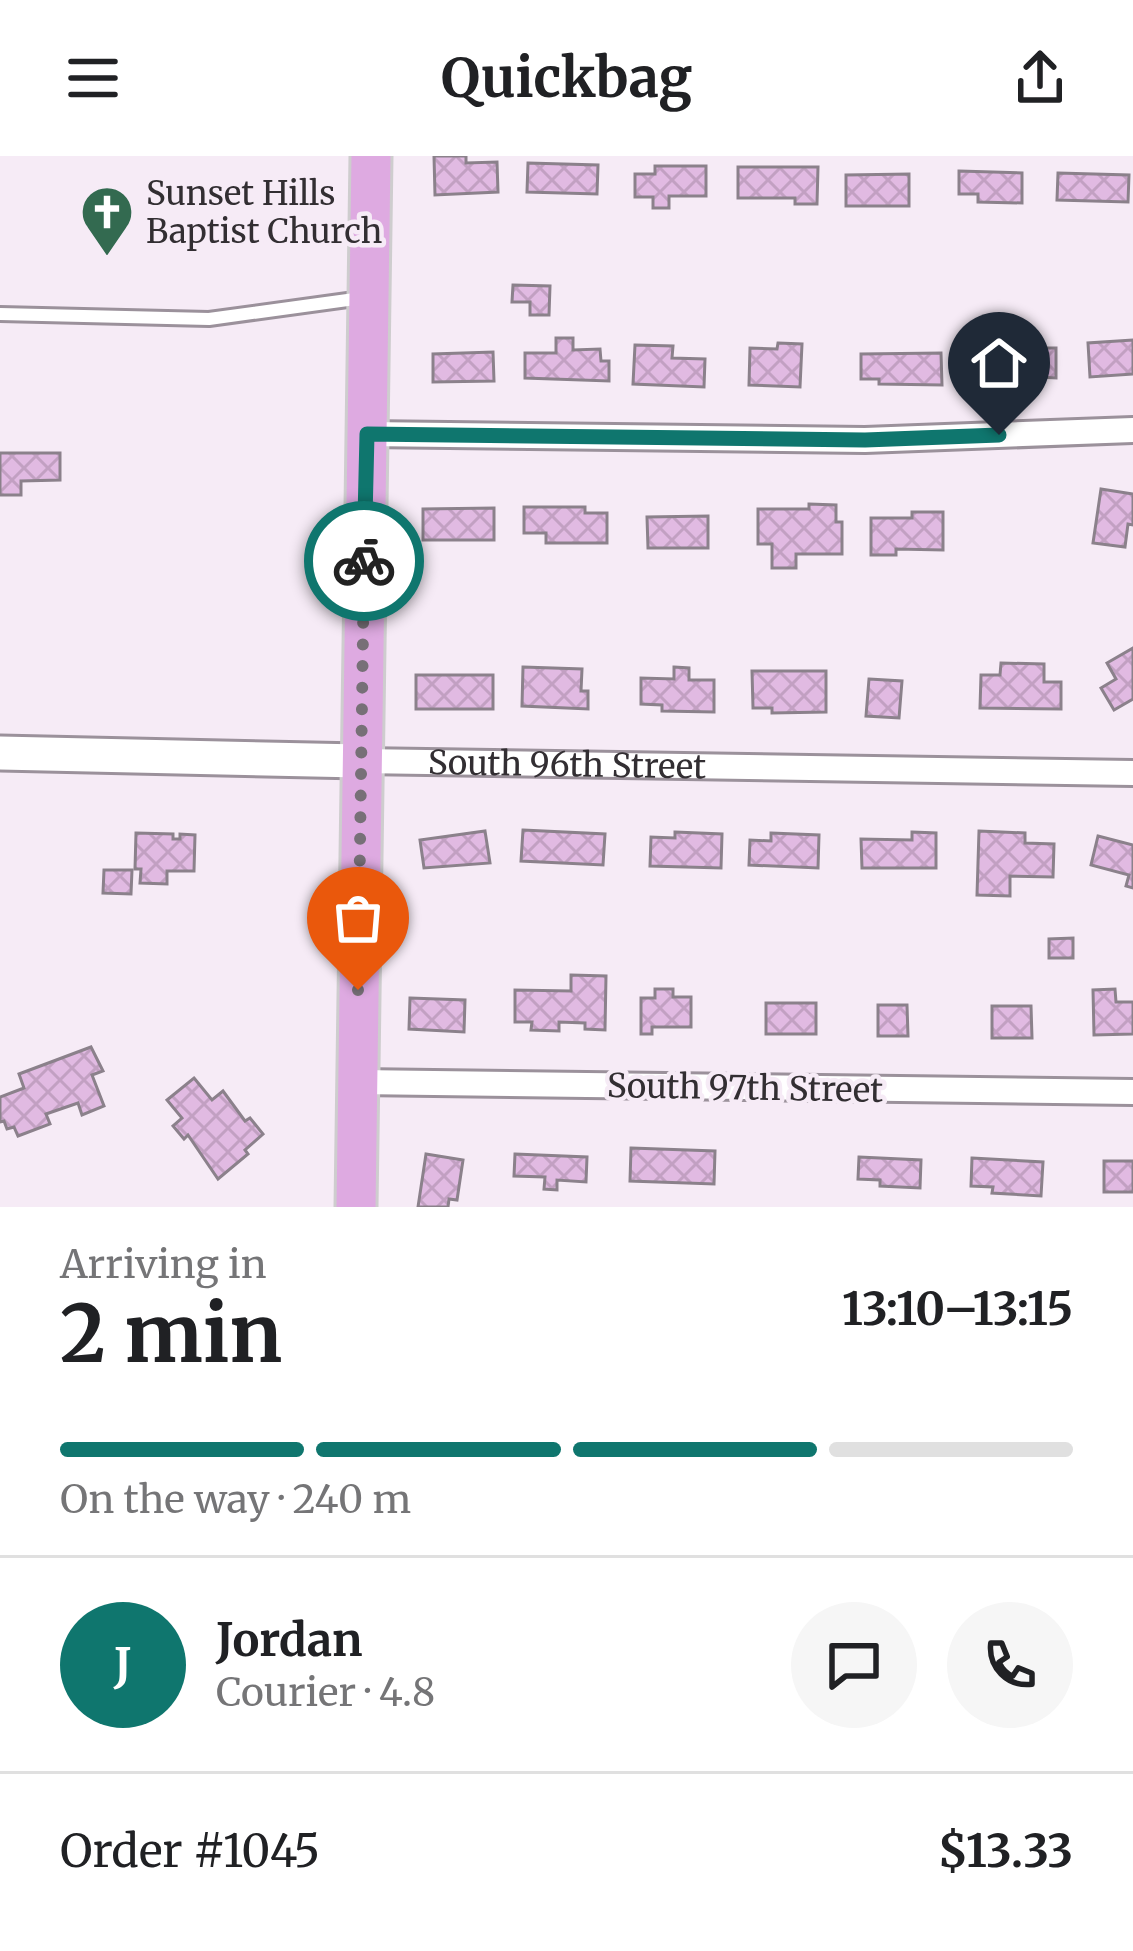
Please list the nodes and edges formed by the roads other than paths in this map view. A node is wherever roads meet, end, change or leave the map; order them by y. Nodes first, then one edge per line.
1 (371, 156) edge
2 (369, 297) junction
3 (0, 314) edge
4 (1133, 430) edge
5 (367, 434) junction
6 (0, 753) edge
7 (360, 761) junction
8 (1133, 773) edge
9 (358, 1082) junction
10 (1133, 1092) edge
11 (356, 1207) edge

1 - 2 main road
2 - 3 lane
2 - 5 main road
4 - 5 street
5 - 7 main road
6 - 7 street, South 96th Street
7 - 8 street, South 96th Street
7 - 9 main road
9 - 10 street, South 97th Street
9 - 11 main road

